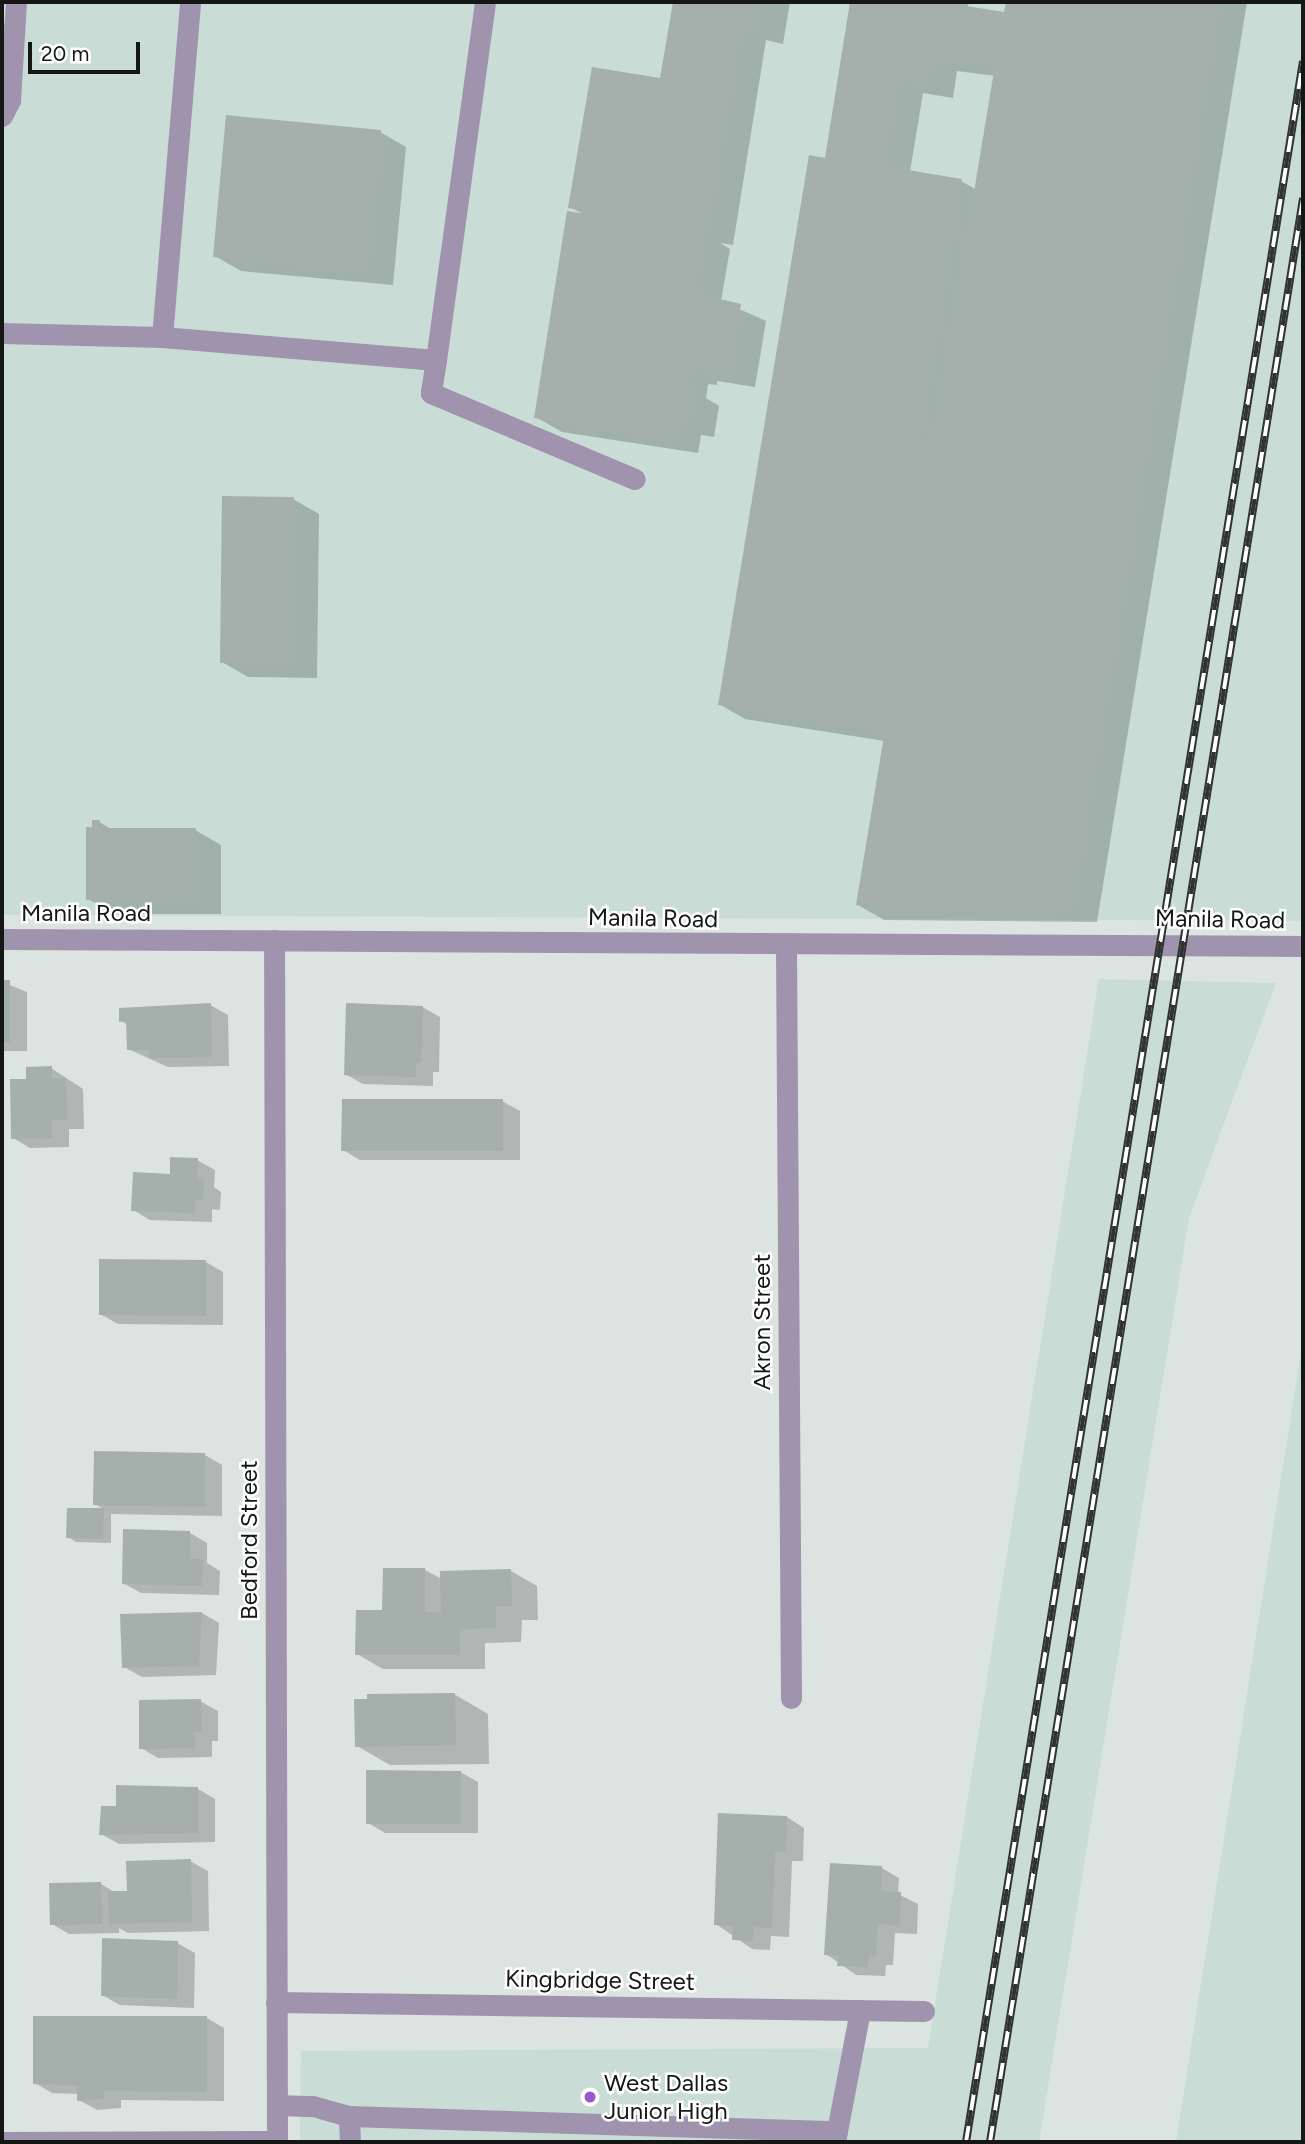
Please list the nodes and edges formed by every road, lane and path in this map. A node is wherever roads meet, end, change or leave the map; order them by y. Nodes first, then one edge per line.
1 (16, 2) edge
2 (190, 2) edge
3 (485, 2) edge
4 (2, 116) edge
5 (2, 333) edge
6 (162, 337) junction
7 (436, 359) junction
8 (635, 479) dead end
9 (2, 939) edge
10 (274, 940) junction
11 (786, 946) junction
12 (1303, 946) edge
13 (791, 1698) dead end
14 (276, 2002) junction
15 (860, 2010) junction
16 (924, 2011) dead end
17 (277, 2105) junction
18 (349, 2116) junction
19 (836, 2137) edge
20 (277, 2141) edge
21 (2, 2142) edge
22 (350, 2142) edge

1 - 4 street
2 - 6 street
3 - 7 street
5 - 6 street
6 - 7 street
7 - 8 street
9 - 10 street, Manila Road
10 - 11 street, Manila Road
10 - 14 street, Bedford Street
11 - 12 street, Manila Road
11 - 13 street, Akron Street
14 - 15 street, Kingbridge Street
14 - 17 street, Bedford Street
15 - 16 street, Kingbridge Street
15 - 19 street
17 - 18 street
17 - 20 street, Bedford Street
18 - 19 street
18 - 22 street
20 - 21 street

